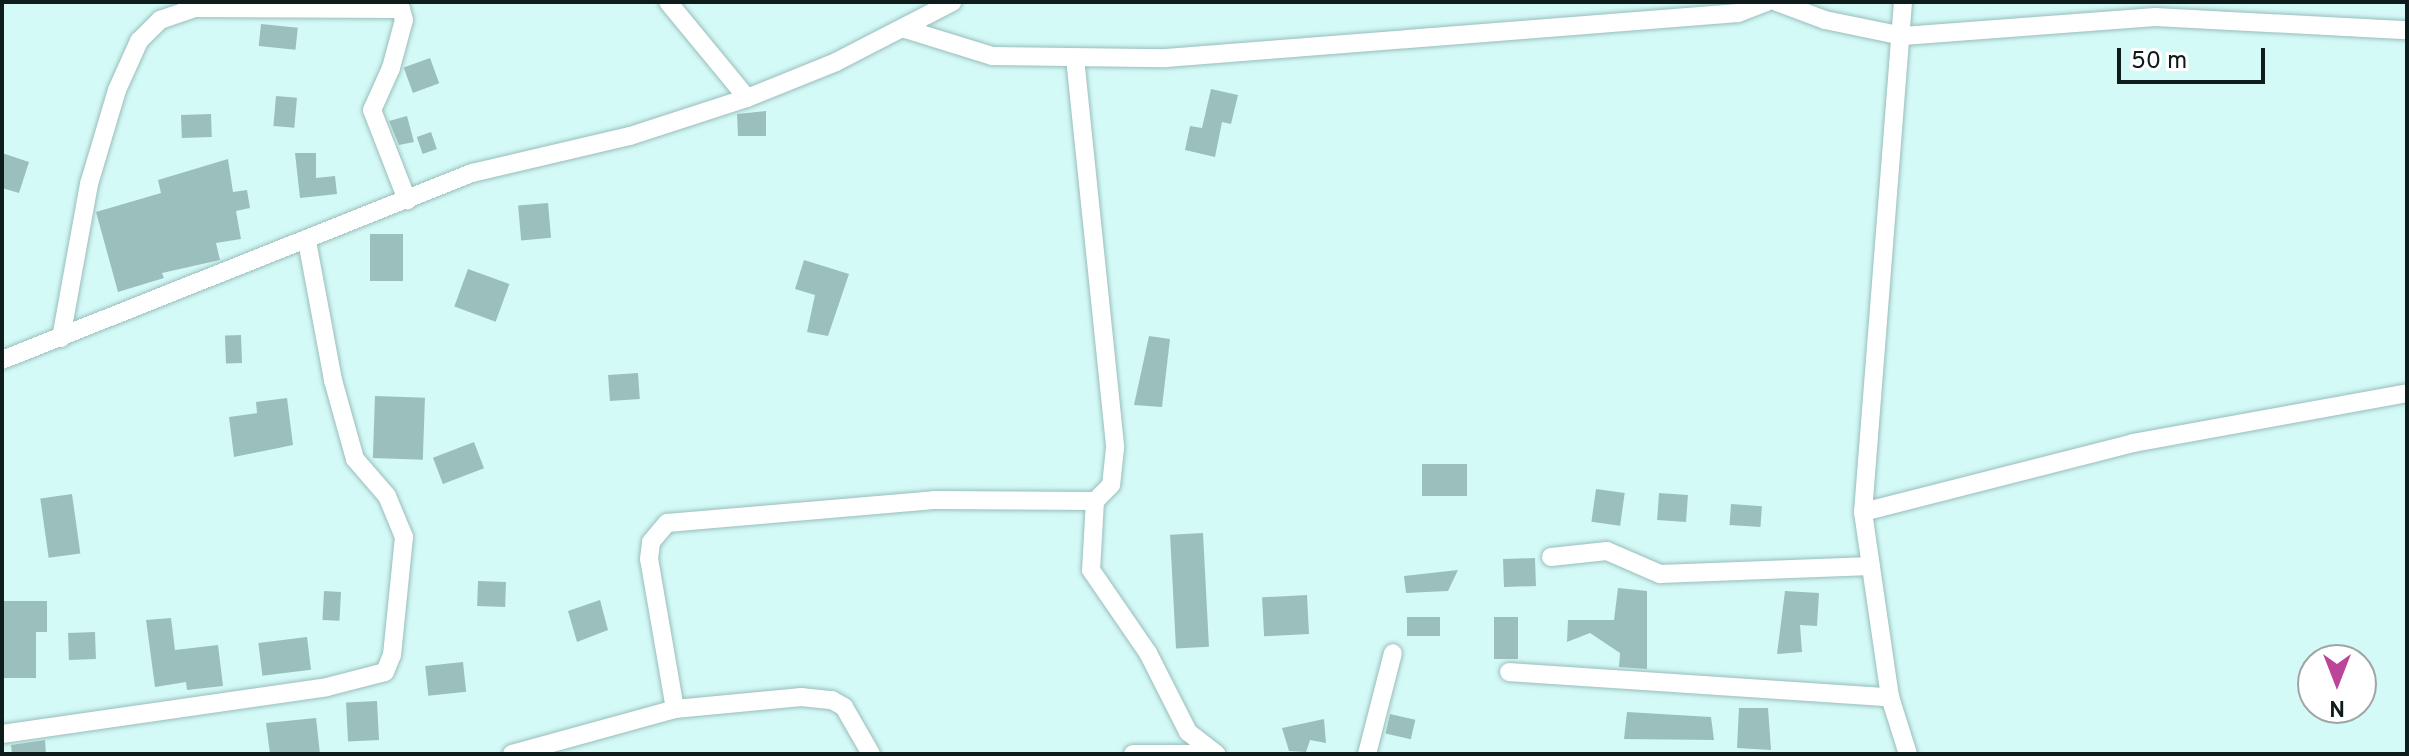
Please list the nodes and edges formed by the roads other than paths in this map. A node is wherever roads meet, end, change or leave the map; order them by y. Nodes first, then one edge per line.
1 (668, 2) edge
2 (952, 2) edge
3 (1767, 2) edge
4 (1777, 2) edge
5 (1903, 2) edge
6 (1741, 8) edge
7 (905, 29) junction
8 (2407, 30) edge
9 (1903, 36) junction
10 (1075, 58) junction
11 (747, 98) junction
12 (407, 200) junction
13 (307, 241) junction
14 (61, 338) junction
15 (2, 360) edge
16 (2407, 393) edge
17 (1095, 501) junction
18 (1863, 512) junction
19 (1551, 557) dead end
20 (1871, 566) junction
21 (1393, 653) dead end
22 (1509, 672) dead end
23 (1890, 697) junction
24 (675, 709) junction
25 (2, 734) edge
26 (512, 754) edge
27 (871, 754) edge
28 (1133, 754) edge
29 (1218, 754) edge
30 (1367, 754) edge
31 (1908, 754) edge

1 - 11 street
2 - 7 street
3 - 6 street
4 - 9 street
5 - 9 street
6 - 10 street
7 - 10 street
7 - 11 street
8 - 9 street
9 - 18 street
10 - 17 street
11 - 12 street
12 - 13 street
12 - 14 street
13 - 14 street
13 - 25 street
14 - 15 street
16 - 18 street
17 - 24 street
17 - 29 street
18 - 20 street
19 - 20 street
20 - 23 street
21 - 30 street
22 - 23 street
23 - 31 street
24 - 26 street
24 - 27 street
28 - 29 street

